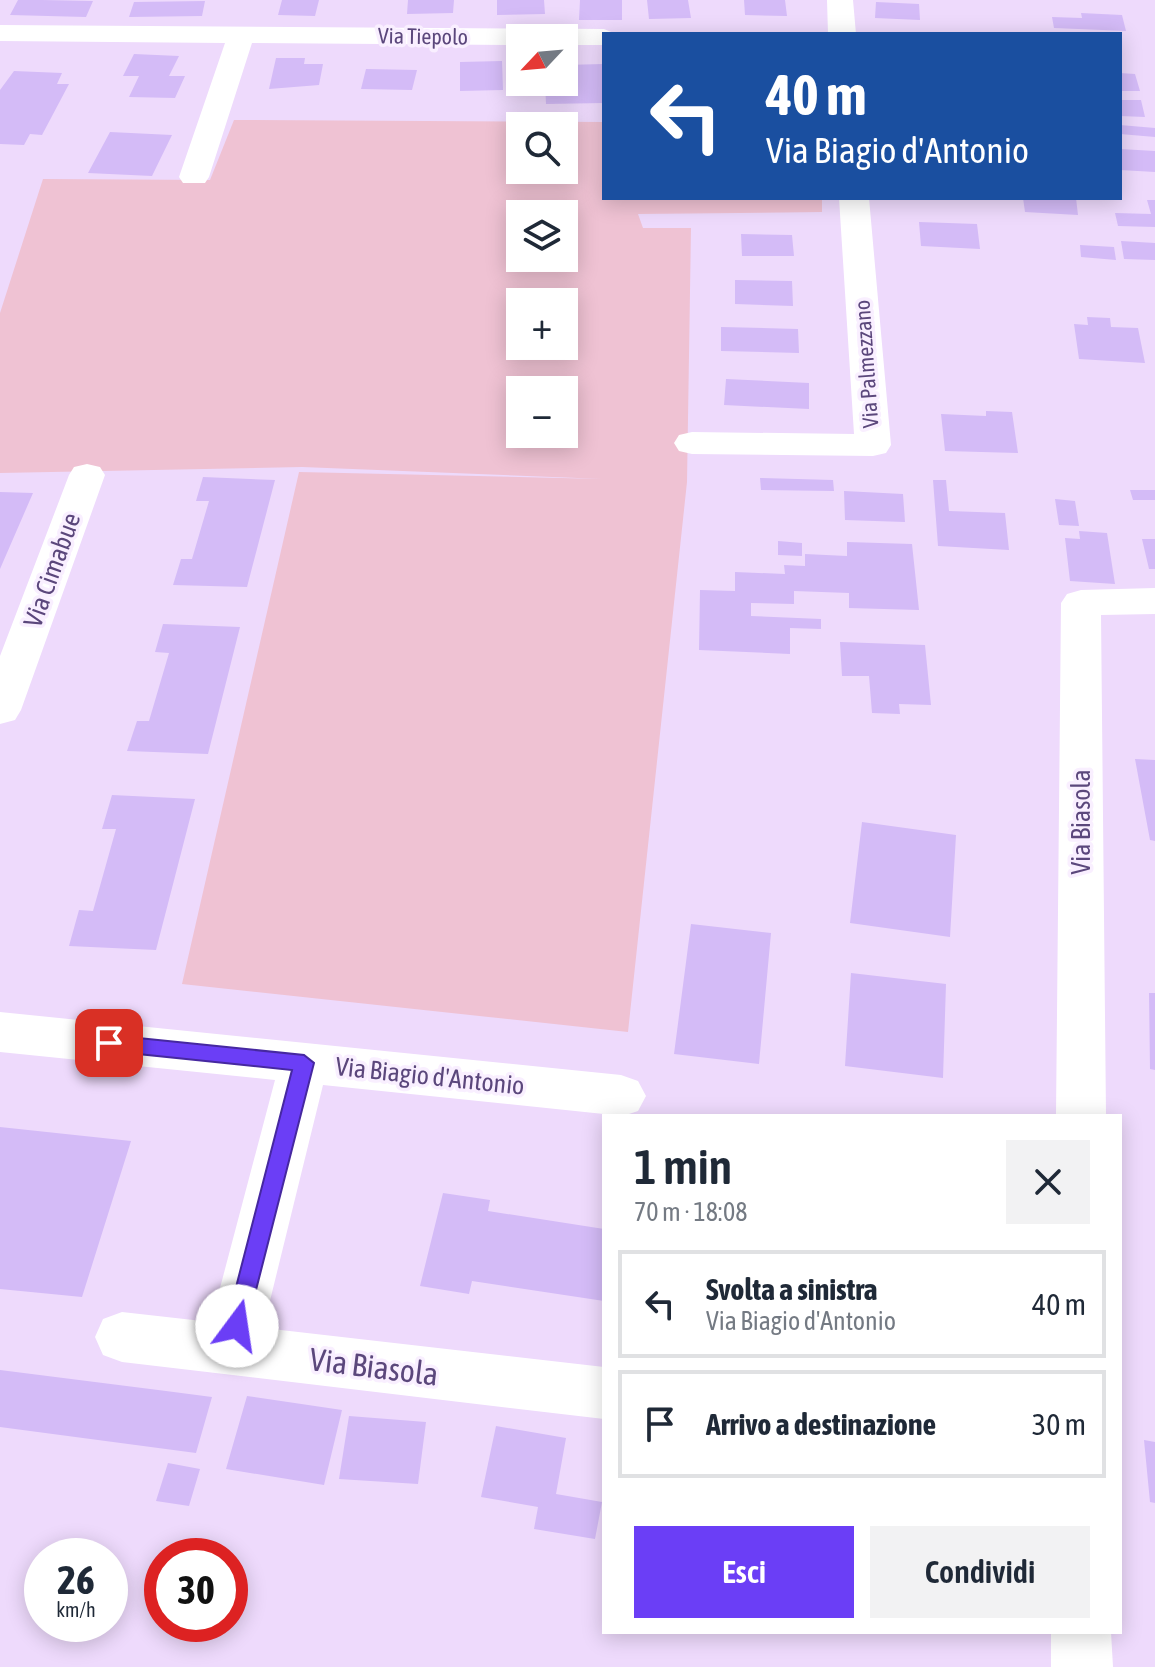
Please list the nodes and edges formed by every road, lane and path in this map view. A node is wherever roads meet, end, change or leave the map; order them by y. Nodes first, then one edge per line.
1 (840, 0) edge
2 (842, 32) edge
3 (0, 33) edge
4 (241, 35) junction
5 (602, 37) edge
6 (194, 177) dead end
7 (854, 200) edge
8 (692, 443) dead end
9 (87, 475) dead end
10 (1155, 601) edge
11 (0, 710) edge
12 (0, 1032) edge
13 (304, 1063) junction
14 (621, 1096) dead end
15 (1081, 1114) edge
16 (122, 1337) dead end
17 (257, 1353) junction
18 (602, 1393) edge
19 (1081, 1634) edge
20 (1082, 1667) edge

1 - 2 street
3 - 4 street, Via Tiepolo
4 - 5 street, Via Tiepolo
4 - 6 street
7 - 8 street, Via Palmezzano
9 - 11 street, Via Cimabue
10 - 15 street, Via Biasola
12 - 13 street, Via Biagio d'Antonio
13 - 14 street, Via Biagio d'Antonio
13 - 17 street
16 - 17 street, Via Biasola
17 - 18 street, Via Biasola
19 - 20 street

